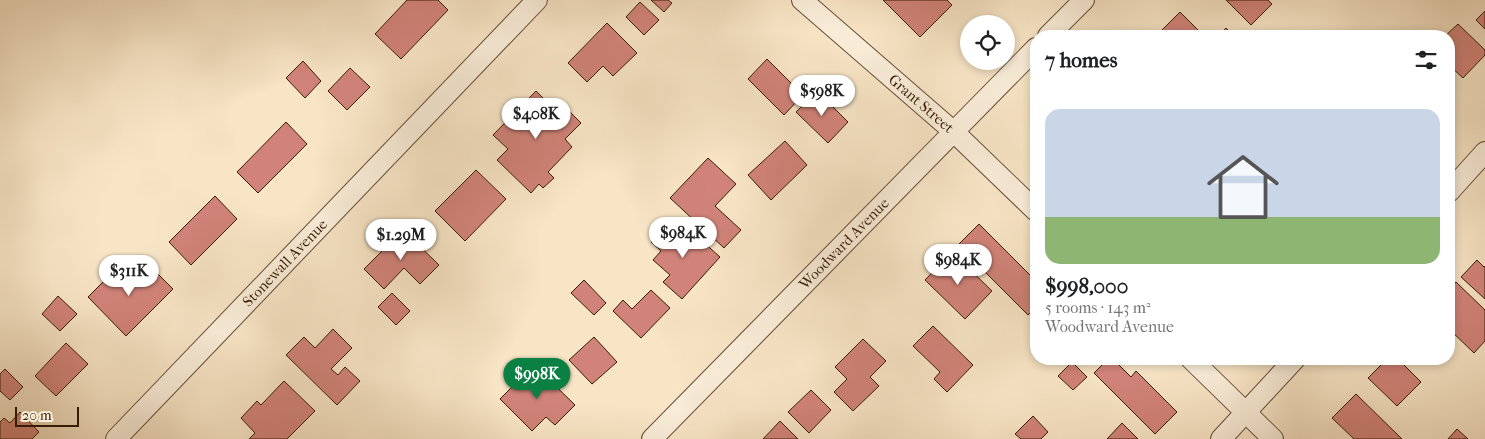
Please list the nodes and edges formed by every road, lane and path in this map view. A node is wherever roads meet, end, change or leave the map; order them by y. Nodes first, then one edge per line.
1 (537, 0) edge
2 (802, 0) edge
3 (1084, 0) edge
4 (1054, 30) edge
5 (1030, 54) edge
6 (954, 132) junction
7 (1485, 152) edge
8 (1455, 185) edge
9 (1030, 205) edge
10 (1197, 365) edge
11 (1289, 365) edge
12 (1246, 412) junction
13 (116, 439) edge
14 (652, 439) edge
15 (1221, 439) edge
16 (1273, 439) edge

1 - 13 street, Stonewall Avenue
2 - 6 street, Grant Street
3 - 4 street
5 - 6 street, Woodward Avenue
6 - 9 street, Grant Street
6 - 14 street, Woodward Avenue
7 - 8 street
10 - 12 street
11 - 12 street
12 - 15 street
12 - 16 street

